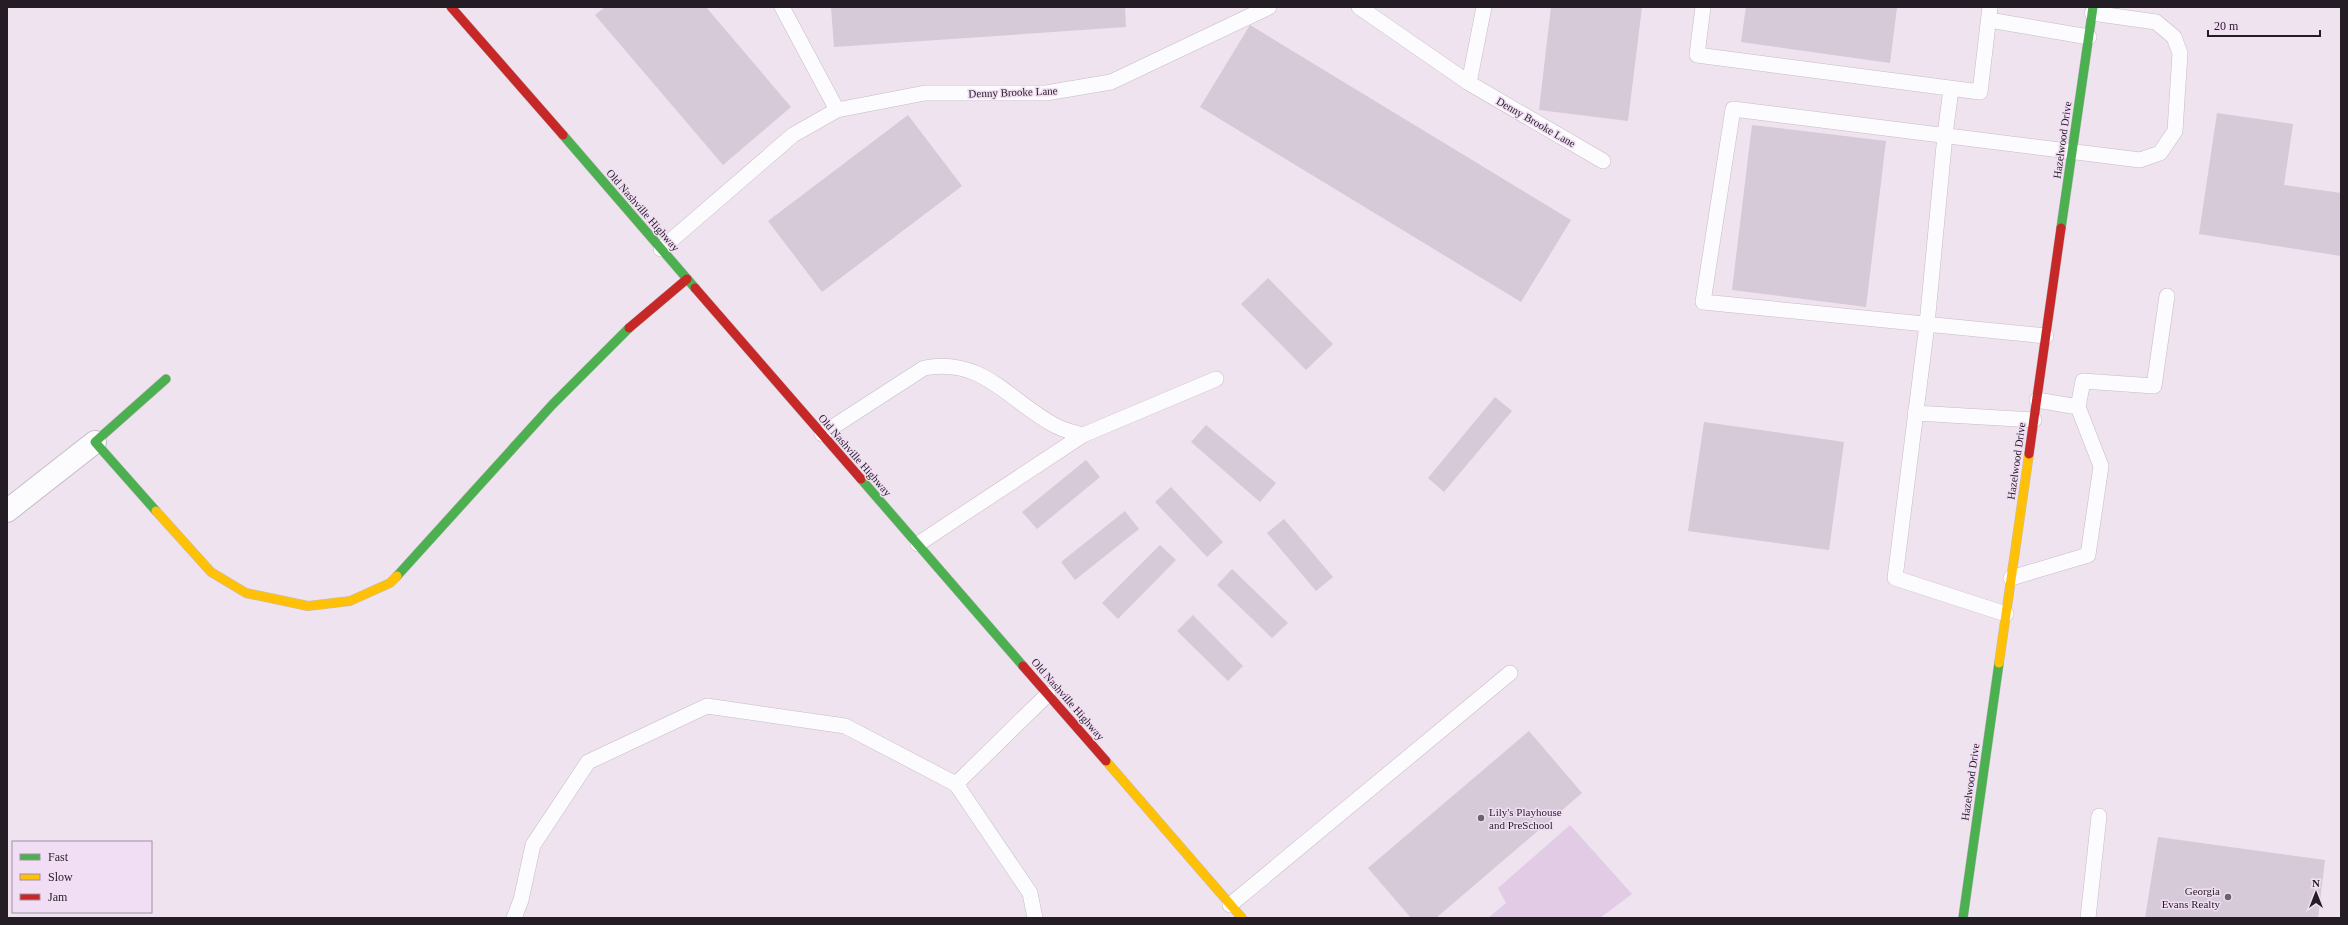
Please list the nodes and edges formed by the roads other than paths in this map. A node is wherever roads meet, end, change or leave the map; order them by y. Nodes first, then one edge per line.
1 (451, 7) edge
2 (782, 7) edge
3 (1269, 7) edge
4 (1359, 7) edge
5 (1484, 7) edge
6 (1703, 7) edge
7 (2093, 10) edge
8 (1990, 14) edge
9 (2089, 37) junction
10 (1469, 82) junction
11 (1951, 89) junction
12 (837, 110) junction
13 (1945, 135) junction
14 (2072, 152) junction
15 (1603, 161) dead end
16 (661, 249) junction
17 (687, 279) junction
18 (2167, 296) dead end
19 (1927, 324) junction
20 (2046, 336) junction
21 (166, 379) dead end
22 (1216, 379) dead end
23 (2037, 400) junction
24 (2078, 407) junction
25 (1915, 413) junction
26 (2034, 420) junction
27 (822, 434) junction
28 (1083, 435) junction
29 (95, 442) junction
30 (7, 512) edge
31 (918, 544) junction
32 (2011, 578) junction
33 (2006, 614) junction
34 (1510, 673) dead end
35 (1048, 694) junction
36 (956, 784) junction
37 (2099, 816) dead end
38 (1230, 905) junction
39 (514, 918) edge
40 (1035, 918) edge
41 (1242, 918) edge
42 (1963, 918) edge
43 (2088, 918) edge

1 - 16 street, Old Nashville Highway
2 - 12 lane
3 - 12 lane, Denny Brooke Lane
4 - 10 lane, Denny Brooke Lane
5 - 10 lane
6 - 11 lane
7 - 9 street, Hazelwood Drive
7 - 14 lane
8 - 9 lane
8 - 11 lane
9 - 14 street, Hazelwood Drive
10 - 15 lane, Denny Brooke Lane
11 - 13 lane
12 - 16 lane, Denny Brooke Lane
13 - 14 lane
13 - 19 lane
13 - 19 lane
14 - 20 street, Hazelwood Drive
16 - 17 street, Old Nashville Highway
17 - 27 street, Old Nashville Highway
17 - 29 street
18 - 24 lane
19 - 20 lane
19 - 25 lane
20 - 23 street, Hazelwood Drive
21 - 29 street
22 - 28 lane
23 - 24 lane
23 - 26 street, Hazelwood Drive
24 - 32 lane
25 - 26 lane
25 - 33 lane
26 - 32 street, Hazelwood Drive
27 - 28 lane
27 - 31 street, Old Nashville Highway
28 - 31 lane
29 - 30 street
31 - 35 street, Old Nashville Highway
32 - 33 street, Hazelwood Drive
33 - 42 street, Hazelwood Drive
34 - 38 lane
35 - 36 lane
35 - 38 street, Old Nashville Highway
36 - 39 lane
36 - 40 lane
37 - 43 lane
38 - 41 street, Old Nashville Highway

